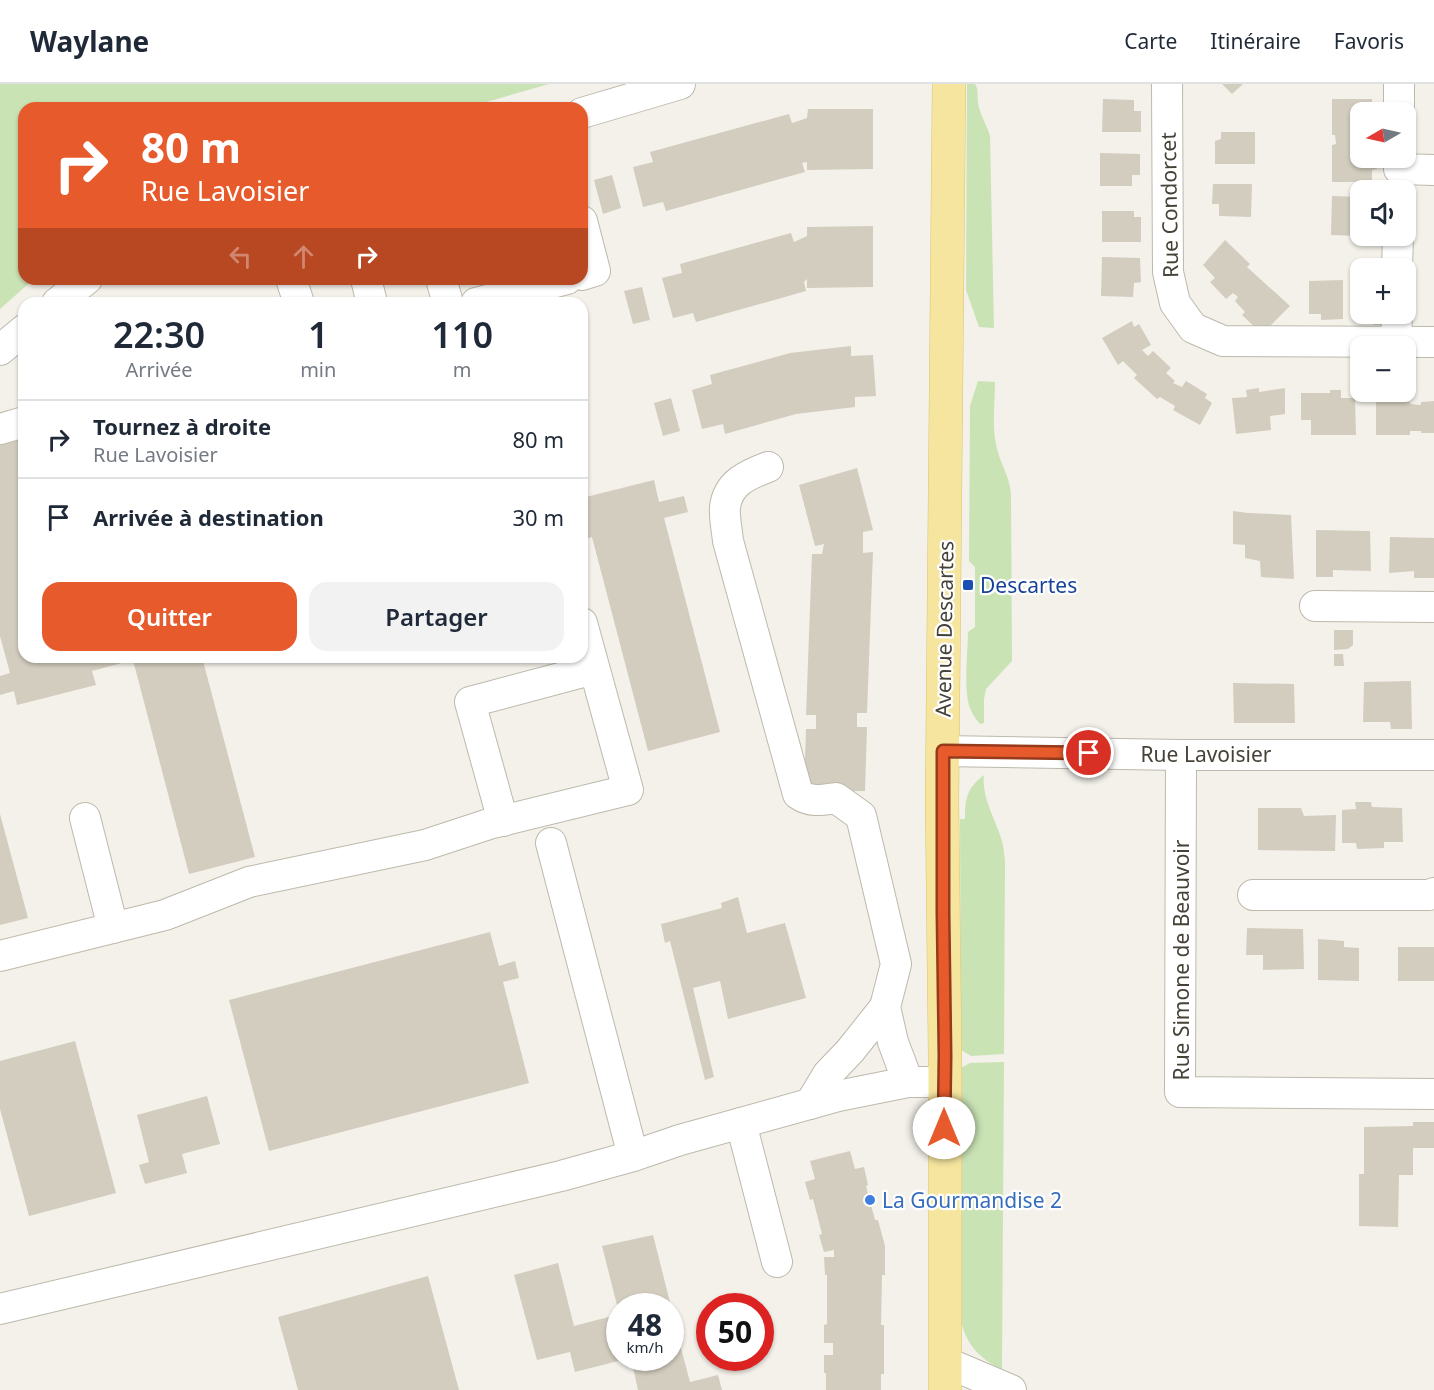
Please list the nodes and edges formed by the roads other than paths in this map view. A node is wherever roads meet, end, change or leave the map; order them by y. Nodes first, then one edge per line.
1 (680, 84) edge
2 (949, 84) edge
3 (1167, 84) edge
4 (1400, 84) edge
5 (1399, 102) edge
6 (588, 110) edge
7 (1434, 170) edge
8 (1398, 172) edge
9 (588, 245) edge
10 (588, 274) edge
11 (80, 285) edge
12 (518, 285) edge
13 (64, 297) edge
14 (490, 297) edge
15 (1397, 328) edge
16 (18, 335) edge
17 (1434, 342) edge
18 (0, 350) edge
19 (18, 424) edge
20 (0, 429) edge
21 (768, 467) dead end
22 (1315, 606) dead end
23 (1434, 607) edge
24 (588, 646) edge
25 (594, 669) junction
26 (943, 751) junction
27 (1181, 755) junction
28 (1434, 755) edge
29 (85, 818) dead end
30 (503, 821) junction
31 (551, 843) dead end
32 (1434, 893) edge
33 (1253, 895) dead end
34 (113, 928) junction
35 (0, 956) edge
36 (885, 1007) junction
37 (908, 1082) junction
38 (944, 1082) junction
39 (1434, 1094) edge
40 (810, 1104) junction
41 (741, 1123) junction
42 (633, 1156) junction
43 (777, 1262) dead end
44 (0, 1309) edge
45 (945, 1376) edge
46 (1011, 1390) edge

1 - 6 street
2 - 26 main road, Avenue Descartes
3 - 15 street, Rue Condorcet
4 - 5 street
7 - 8 street
9 - 10 street
11 - 13 street
12 - 14 street
15 - 17 street, Rue Condorcet
16 - 18 street
19 - 20 street
21 - 36 street
22 - 23 street
24 - 25 street
25 - 30 street
25 - 30 street
26 - 27 street, Rue Lavoisier
26 - 38 main road, Avenue Descartes
27 - 28 street, Rue Lavoisier
27 - 39 street, Rue Simone de Beauvoir
29 - 34 street
30 - 34 street
31 - 42 street
32 - 33 street
34 - 35 street
36 - 37 street
36 - 40 street
37 - 38 street
37 - 40 street
38 - 45 main road, Avenue Descartes
40 - 41 street
41 - 42 street
41 - 43 street
42 - 44 street
45 - 46 street

